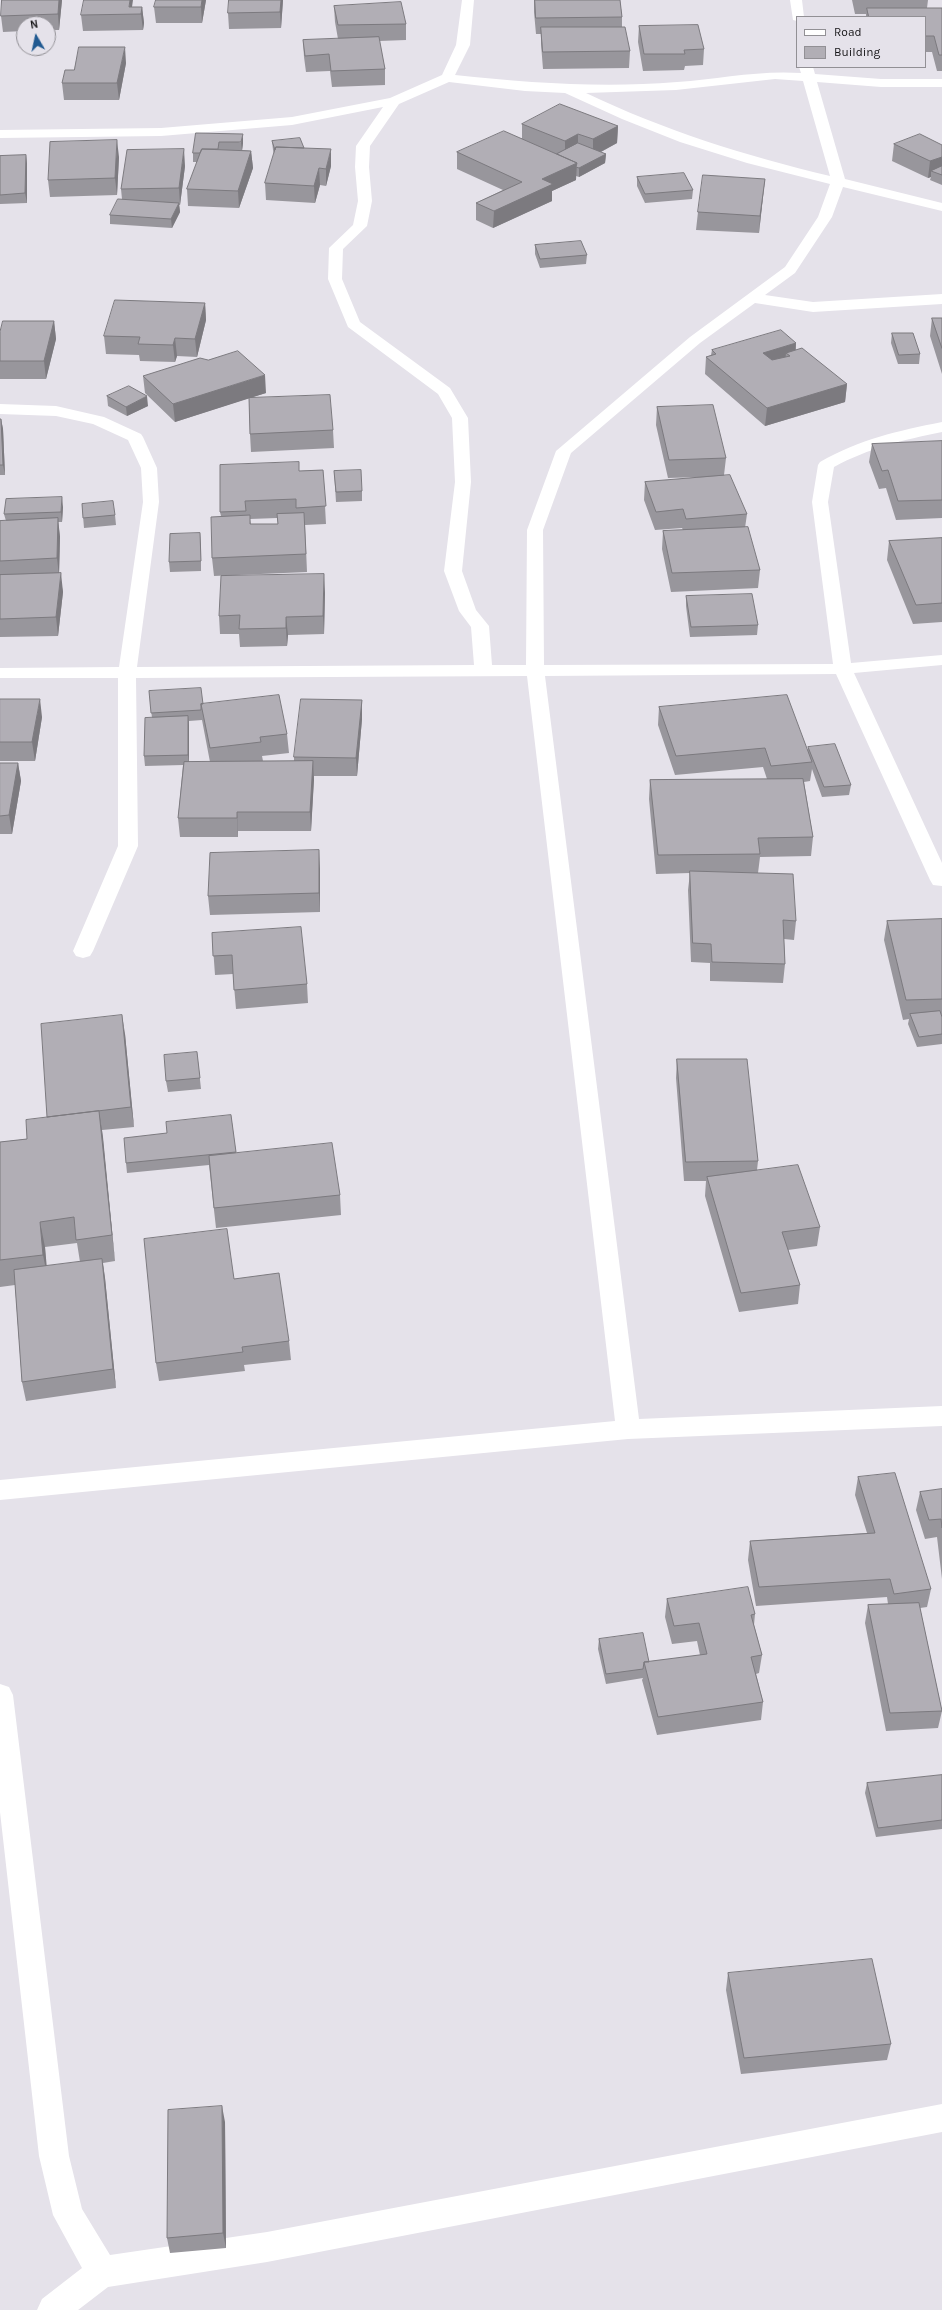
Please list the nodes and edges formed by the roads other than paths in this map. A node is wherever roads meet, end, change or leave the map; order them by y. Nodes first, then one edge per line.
1 (468, 0) edge
2 (796, 0) edge
3 (798, 16) edge
4 (806, 72) edge
5 (447, 78) junction
6 (942, 83) edge
7 (568, 89) junction
8 (394, 101) junction
9 (0, 134) edge
10 (838, 181) junction
11 (942, 207) edge
12 (752, 298) junction
13 (942, 299) edge
14 (0, 409) edge
15 (942, 427) edge
16 (942, 660) edge
17 (843, 669) junction
18 (483, 670) junction
19 (535, 670) junction
20 (127, 672) junction
21 (0, 673) edge
22 (940, 880) dead end
23 (84, 952) dead end
24 (942, 1416) edge
25 (628, 1429) junction
26 (0, 1490) edge
27 (0, 1695) edge
28 (942, 2118) edge
29 (102, 2272) junction
30 (56, 2309) edge

1 - 5 street
2 - 3 street
4 - 6 street
4 - 7 street
4 - 10 street
5 - 7 street
5 - 8 street
7 - 10 street
8 - 9 street
8 - 18 street
10 - 11 street
10 - 12 street
12 - 13 street
12 - 19 street
14 - 20 street
15 - 17 street
16 - 17 street
17 - 19 street
17 - 22 street
18 - 19 street
18 - 20 street
19 - 25 street
20 - 21 street
20 - 23 street
24 - 25 street
25 - 26 street
27 - 29 street
28 - 29 street
29 - 30 street

